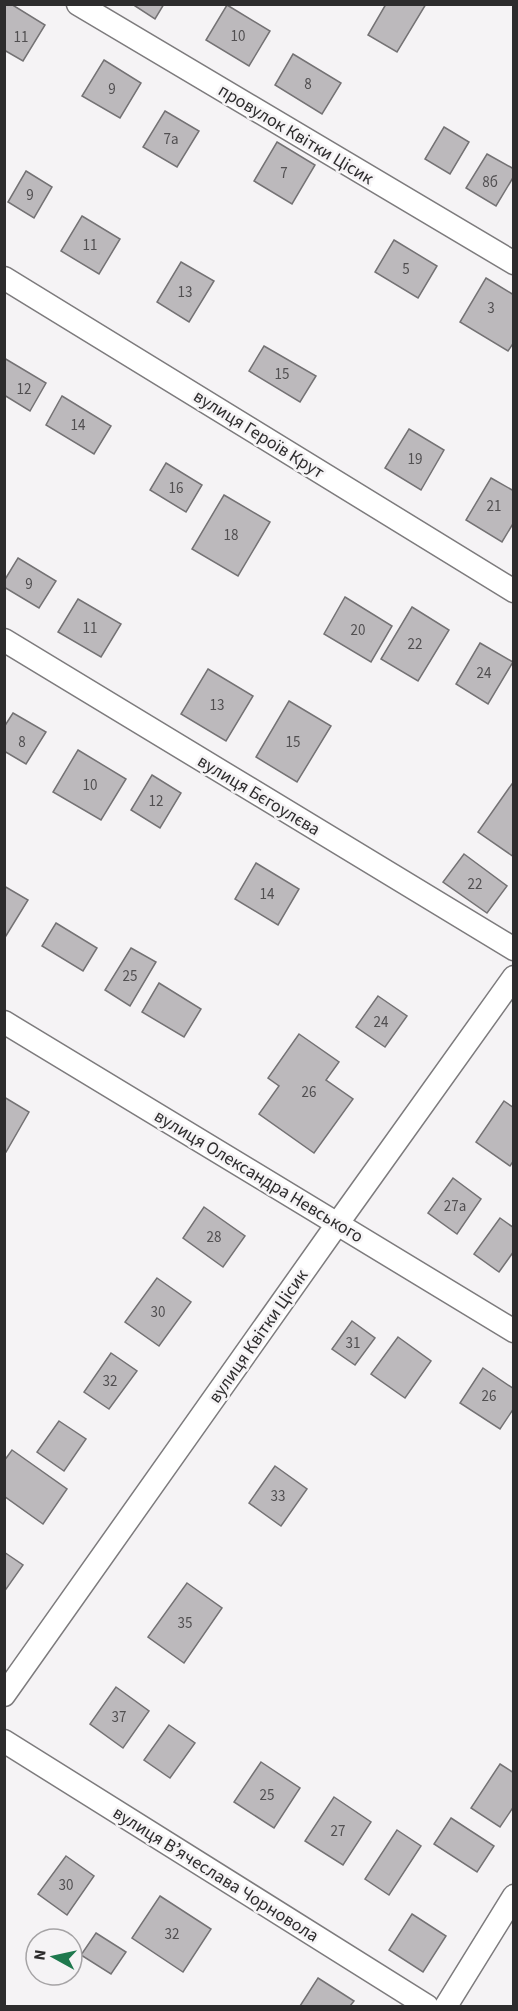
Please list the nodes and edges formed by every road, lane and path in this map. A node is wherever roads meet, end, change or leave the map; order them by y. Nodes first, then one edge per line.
1 (78, 4) edge
2 (513, 262) edge
3 (4, 278) edge
4 (513, 591) edge
5 (4, 640) edge
6 (513, 949) edge
7 (513, 978) edge
8 (4, 1022) edge
9 (338, 1223) junction
10 (513, 1331) edge
11 (4, 1695) edge
12 (4, 1741) edge
13 (513, 1896) edge
14 (427, 2007) edge
15 (446, 2007) edge

1 - 2 street, провулок Квітки Цісик
3 - 4 street, вулиця Героїв Крут
5 - 6 street, вулиця Бєгоулєва
7 - 9 street, вулиця Квітки Цісик
8 - 9 street, вулиця Олександра Невського
9 - 10 street, вулиця Олександра Невського
9 - 11 street, вулиця Квітки Цісик
12 - 14 street, вулиця Вʼячеслава Чорновола
13 - 15 street

